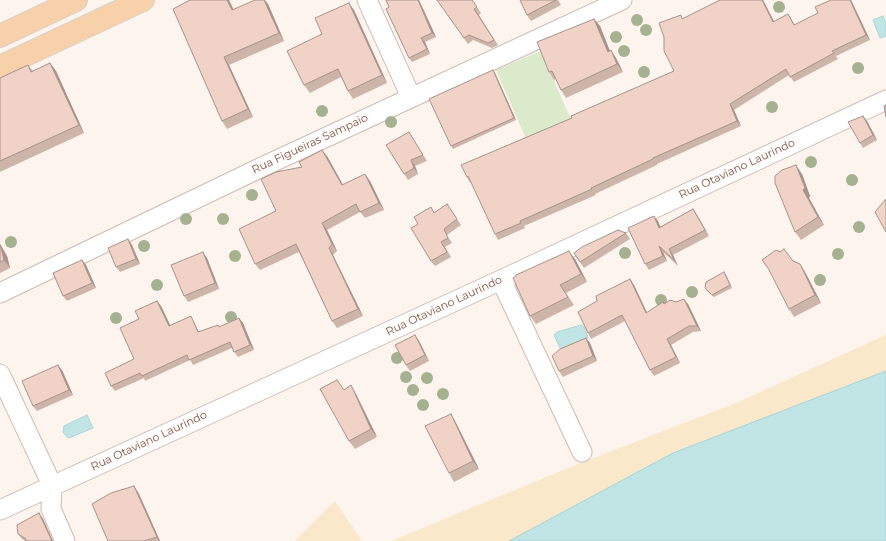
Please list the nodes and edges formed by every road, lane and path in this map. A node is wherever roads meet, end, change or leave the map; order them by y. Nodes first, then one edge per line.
1 (76, 0) edge
2 (143, 0) edge
3 (367, 0) edge
4 (622, 0) edge
5 (0, 36) edge
6 (0, 67) edge
7 (411, 97) junction
8 (886, 100) edge
9 (501, 280) junction
10 (0, 293) edge
11 (0, 374) edge
12 (582, 452) dead end
13 (52, 485) junction
14 (0, 510) edge
15 (65, 541) edge

1 - 5 main road
2 - 6 main road
3 - 7 street
4 - 7 street, Rua Figueiras Sampaio
7 - 10 street, Rua Figueiras Sampaio
8 - 9 street, Rua Otaviano Laurindo
9 - 12 street
9 - 13 street, Rua Otaviano Laurindo
11 - 13 street
13 - 14 street, Rua Otaviano Laurindo
13 - 15 street

